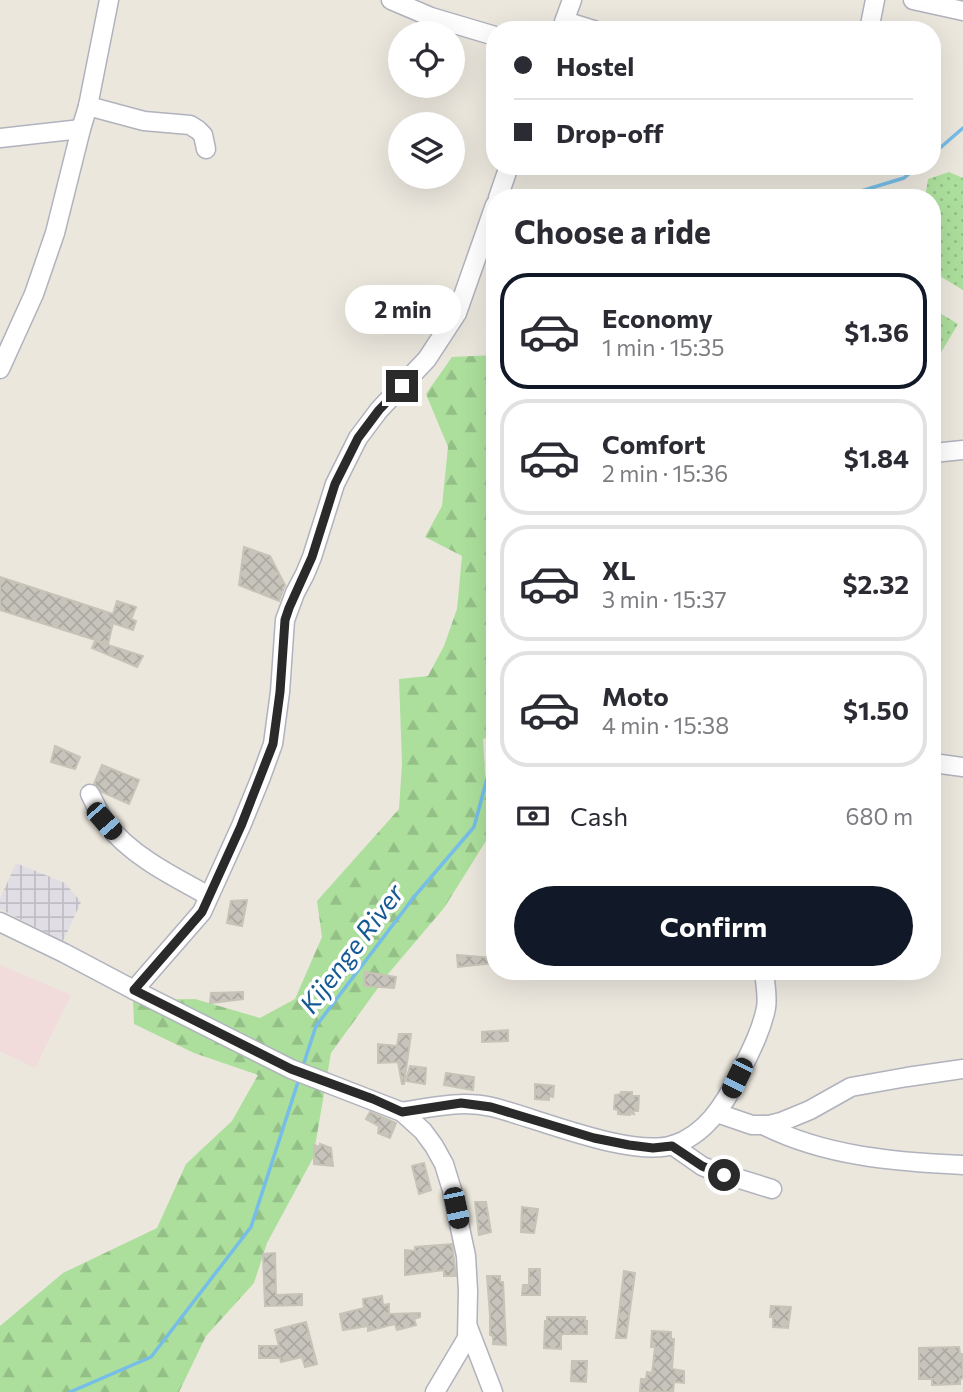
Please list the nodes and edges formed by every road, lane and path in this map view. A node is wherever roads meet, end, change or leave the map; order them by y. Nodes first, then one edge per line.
1 (109, 0) edge
2 (391, 0) edge
3 (572, 0) edge
4 (875, 0) edge
5 (913, 0) edge
6 (963, 11) edge
7 (564, 21) edge
8 (871, 21) edge
9 (486, 33) edge
10 (88, 106) junction
11 (81, 129) junction
12 (0, 138) edge
13 (206, 149) dead end
14 (486, 231) edge
15 (0, 369) edge
16 (963, 450) edge
17 (941, 452) edge
18 (941, 764) edge
19 (963, 767) edge
20 (90, 794) dead end
21 (209, 896) junction
22 (0, 922) edge
23 (765, 980) edge
24 (134, 990) junction
25 (963, 1069) edge
26 (402, 1112) junction
27 (717, 1113) junction
28 (762, 1125) junction
29 (672, 1146) junction
30 (963, 1165) edge
31 (772, 1189) dead end
32 (468, 1327) junction
33 (435, 1392) edge
34 (493, 1392) edge

1 - 10 street
2 - 9 street
3 - 7 street
4 - 8 street
5 - 6 street
10 - 11 street
10 - 13 street
11 - 12 street
11 - 15 street
14 - 21 street
16 - 17 street
18 - 19 street
20 - 21 street
21 - 24 street
22 - 24 street
23 - 27 street
24 - 26 street
25 - 28 street
26 - 29 street
26 - 32 street
27 - 28 street
27 - 29 street
28 - 30 street
29 - 31 street
32 - 33 street
32 - 34 street

